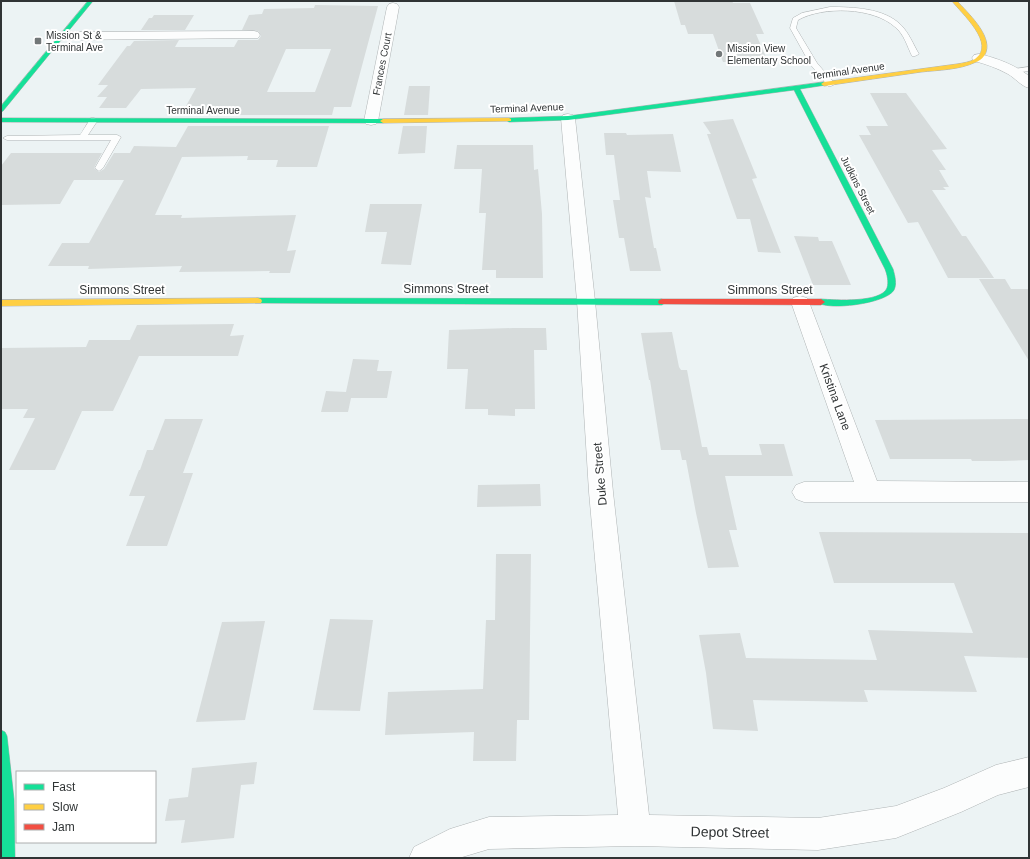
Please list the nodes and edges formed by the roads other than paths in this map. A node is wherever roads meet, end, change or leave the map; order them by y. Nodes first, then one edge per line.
1 (91, 1) edge
2 (954, 1) edge
3 (393, 7) dead end
4 (254, 35) dead end
5 (62, 36) junction
6 (915, 54) dead end
7 (979, 58) junction
8 (1029, 69) edge
9 (1014, 71) junction
10 (831, 84) junction
11 (1029, 84) edge
12 (797, 89) junction
13 (1, 110) edge
14 (568, 118) junction
15 (1, 120) edge
16 (94, 120) junction
17 (371, 121) junction
18 (7, 138) dead end
19 (82, 138) junction
20 (100, 168) dead end
21 (889, 292) joint
22 (586, 301) junction
23 (800, 302) junction
24 (1, 303) edge
25 (869, 491) junction
26 (804, 492) dead end
27 (1029, 492) edge
28 (1, 736) edge
29 (1029, 772) edge
30 (635, 830) junction
31 (8, 858) edge
32 (425, 858) edge

1 - 5 street
2 - 7 street
3 - 17 street, Frances Court
4 - 5 street
5 - 13 street
6 - 10 lane
7 - 9 street
7 - 10 street, Terminal Avenue
8 - 9 lane
9 - 11 street
10 - 12 street, Terminal Avenue
12 - 14 street, Terminal Avenue
12 - 21 street, Judkins Street
14 - 17 street, Terminal Avenue
14 - 22 street, Duke Street
15 - 16 street, Terminal Avenue
16 - 17 street, Terminal Avenue
16 - 19 lane
18 - 19 lane
19 - 20 lane
21 - 23 street, Simmons Street
22 - 23 street, Simmons Street
22 - 24 street, Simmons Street
22 - 30 street, Duke Street
23 - 25 street, Kristina Lane
25 - 26 street
25 - 27 street
28 - 31 street
29 - 30 street, Depot Street
30 - 32 street, Depot Street

